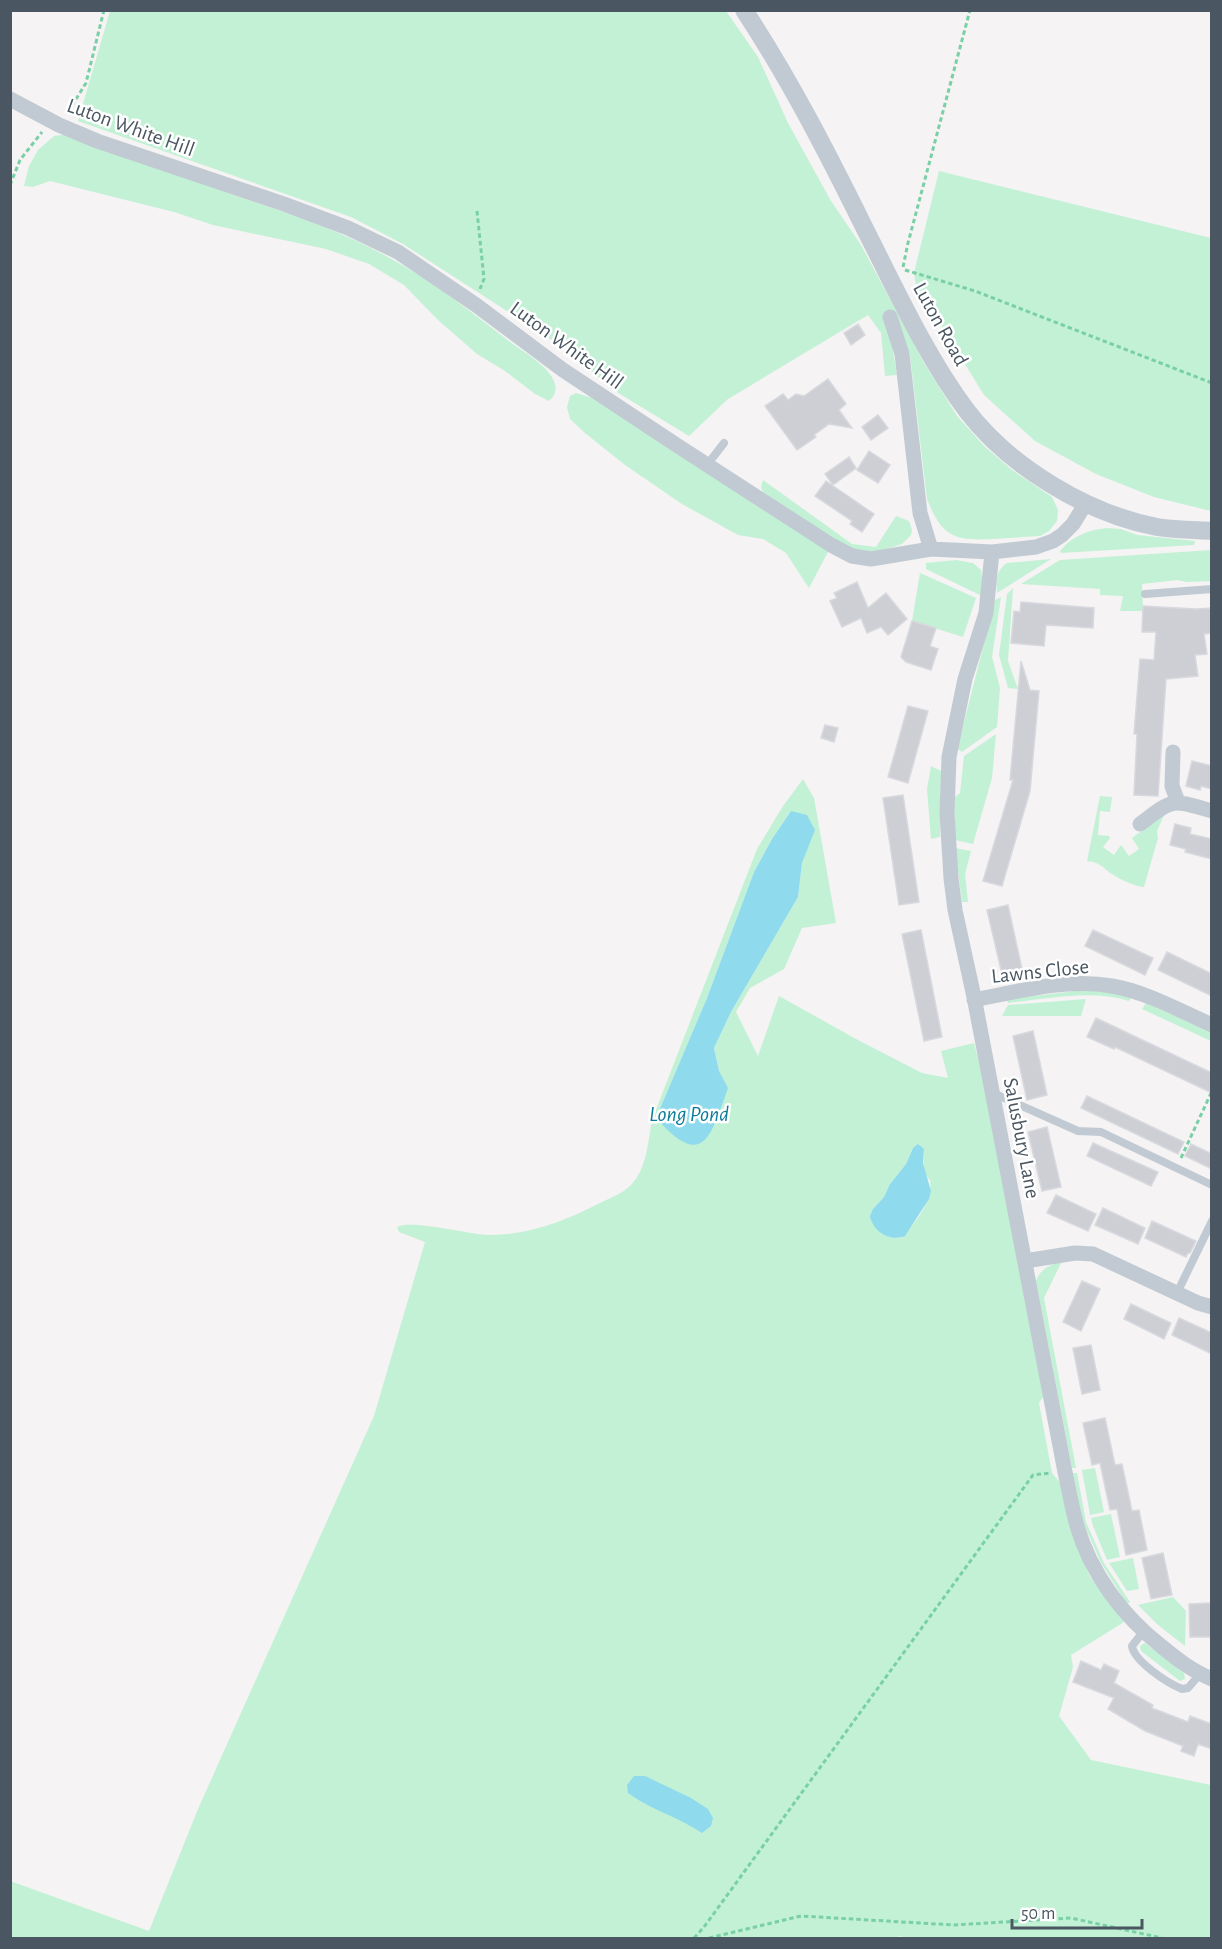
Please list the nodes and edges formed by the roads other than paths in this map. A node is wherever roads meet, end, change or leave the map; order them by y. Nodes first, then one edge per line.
1 (744, 10) edge
2 (10, 99) edge
3 (890, 317) dead end
4 (723, 443) dead end
5 (707, 465) junction
6 (1086, 503) junction
7 (1212, 531) edge
8 (931, 549) junction
9 (992, 552) junction
10 (1212, 589) edge
11 (1144, 594) dead end
12 (1173, 752) dead end
13 (1178, 802) junction
14 (1212, 811) edge
15 (1140, 824) dead end
16 (974, 1000) junction
17 (1212, 1025) edge
18 (992, 1093) junction
19 (1212, 1185) edge
20 (1212, 1221) edge
21 (1025, 1261) junction
22 (1177, 1293) junction
23 (1212, 1307) edge
24 (1143, 1632) junction
25 (1206, 1676) edge

1 - 6 street, Luton Road
2 - 5 street, Luton White Hill
3 - 8 street
4 - 5 lane
5 - 8 street, Luton White Hill
6 - 7 street, Luton Road
6 - 9 street, Luton White Hill
8 - 9 street, Luton White Hill
9 - 16 street, Salusbury Lane
10 - 11 lane
12 - 13 street
13 - 14 street
13 - 15 street
16 - 17 street, Lawns Close
16 - 18 street, Salusbury Lane
18 - 19 lane
18 - 21 street, Salusbury Lane
20 - 22 lane
21 - 22 street
21 - 24 street, Salusbury Lane
22 - 23 street
24 - 25 street, Salusbury Lane
24 - 25 lane

